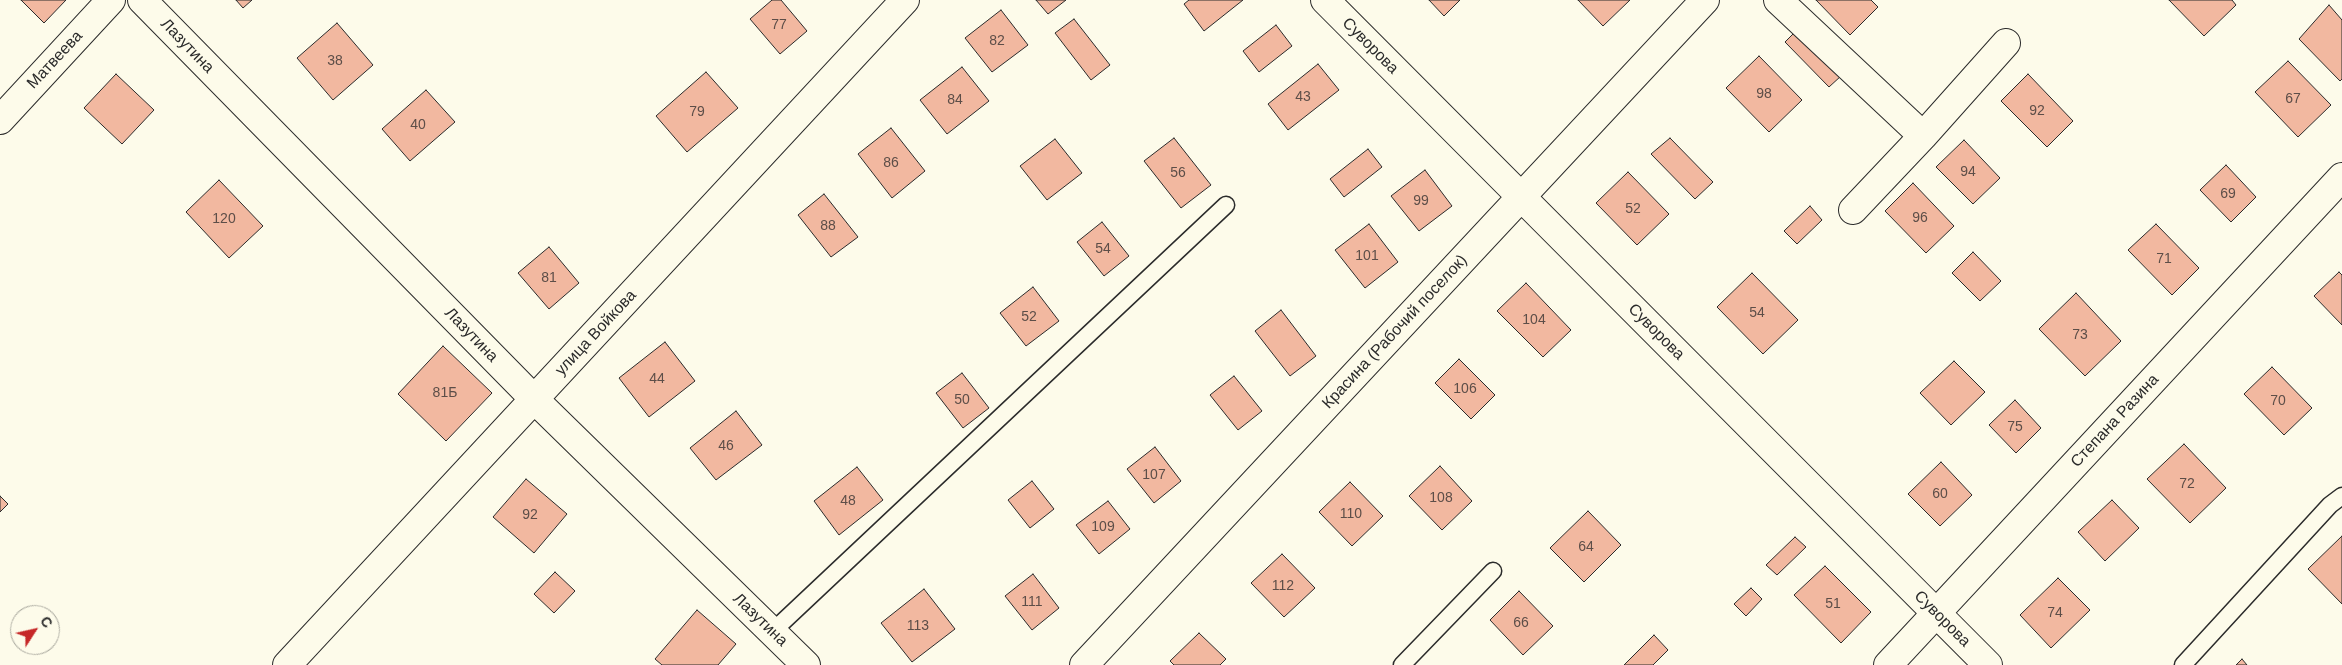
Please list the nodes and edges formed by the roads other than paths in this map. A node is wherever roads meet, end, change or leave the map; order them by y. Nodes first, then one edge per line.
1 (111, 0) edge
2 (142, 0) edge
3 (905, 0) edge
4 (1325, 0) edge
5 (1705, 0) edge
6 (1778, 0) edge
7 (2006, 43) dead end
8 (0, 120) edge
9 (1923, 136) junction
10 (2342, 177) edge
11 (1521, 197) junction
12 (1226, 205) dead end
13 (1853, 210) dead end
14 (534, 399) junction
15 (2342, 496) edge
16 (1493, 571) dead end
17 (1936, 613) junction
18 (772, 632) junction
19 (287, 665) edge
20 (806, 665) edge
21 (1084, 665) edge
22 (1402, 665) edge
23 (1888, 665) edge
24 (1988, 665) edge
25 (2183, 665) edge

1 - 8 street, Матвеева
2 - 14 street, Лазутина
3 - 14 street, улица Войкова
4 - 11 street, Суворова
5 - 11 street, Красина (Рабочий поселок)
6 - 9 street
7 - 9 street
9 - 13 street
10 - 17 street, Степана Разина
11 - 17 street, Суворова
11 - 21 street, Красина (Рабочий поселок)
12 - 18 lane
14 - 18 street, Лазутина
14 - 19 street, улица Войкова
15 - 25 lane
16 - 22 lane
17 - 23 street, Степана Разина
17 - 24 street, Суворова
18 - 20 street, Лазутина

